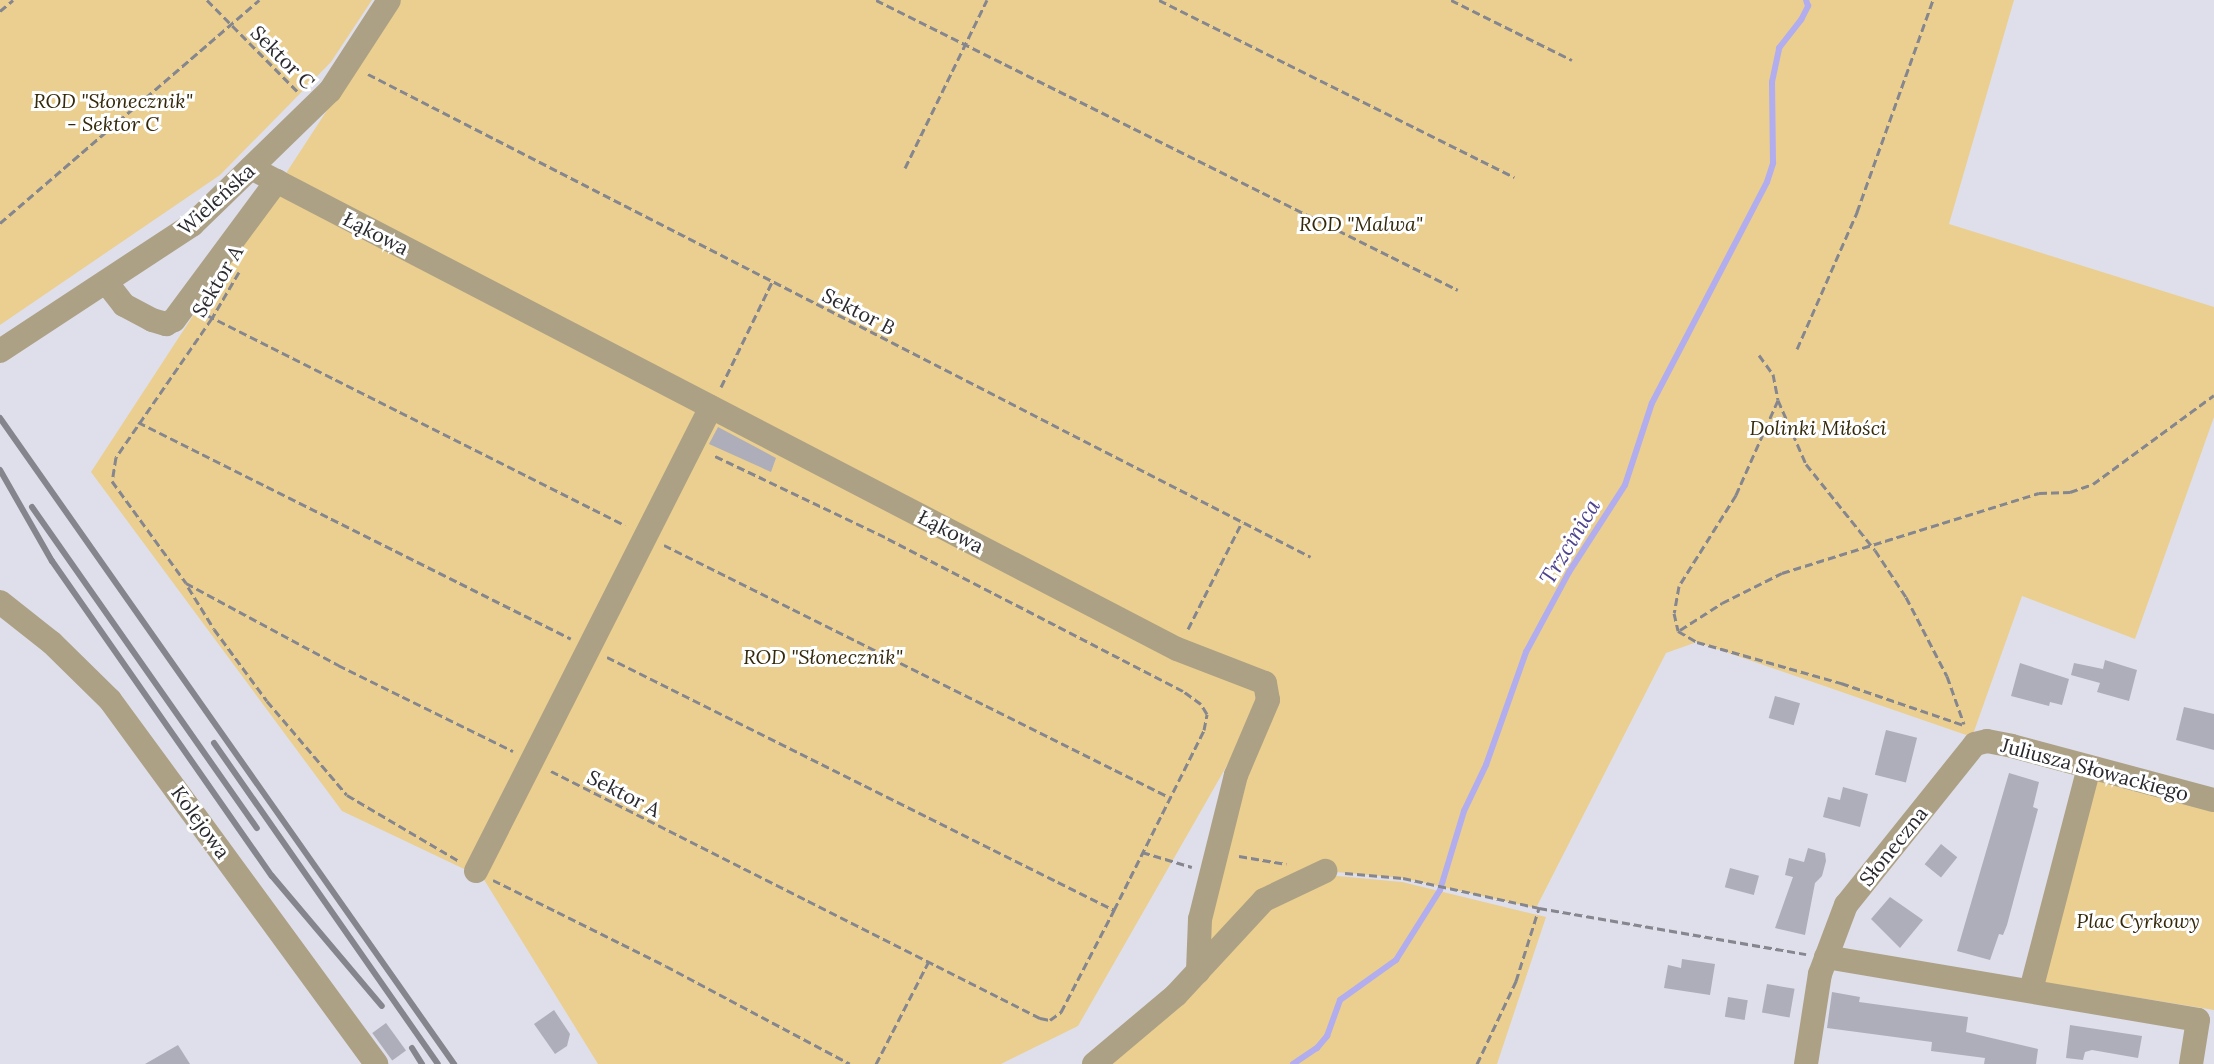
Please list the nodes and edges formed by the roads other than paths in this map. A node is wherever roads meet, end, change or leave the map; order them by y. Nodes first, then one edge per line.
1 (389, 0) edge
2 (251, 168) junction
3 (277, 181) junction
4 (106, 282) junction
5 (0, 351) edge
6 (711, 407) junction
7 (0, 602) edge
8 (1975, 744) joint
9 (2089, 767) junction
10 (2214, 800) edge
11 (476, 871) dead end
12 (1325, 871) road end
13 (1826, 957) junction
14 (1198, 972) junction
15 (2031, 990) junction
16 (376, 1064) edge
17 (1094, 1064) edge
18 (1806, 1064) edge
19 (2191, 1064) edge

1 - 2 street, Wieleńska
2 - 3 street, Łąkowa
2 - 4 street, Wieleńska
3 - 4 street
3 - 6 street, Łąkowa
4 - 5 street, Wieleńska
6 - 11 street
6 - 14 street, Łąkowa
7 - 16 street, Kolejowa
8 - 9 street, Juliusza Słowackiego
8 - 13 street, Słoneczna
9 - 10 street, Juliusza Słowackiego
9 - 15 street
12 - 14 street
13 - 15 street
13 - 18 street, Słoneczna
14 - 17 street
15 - 19 street

